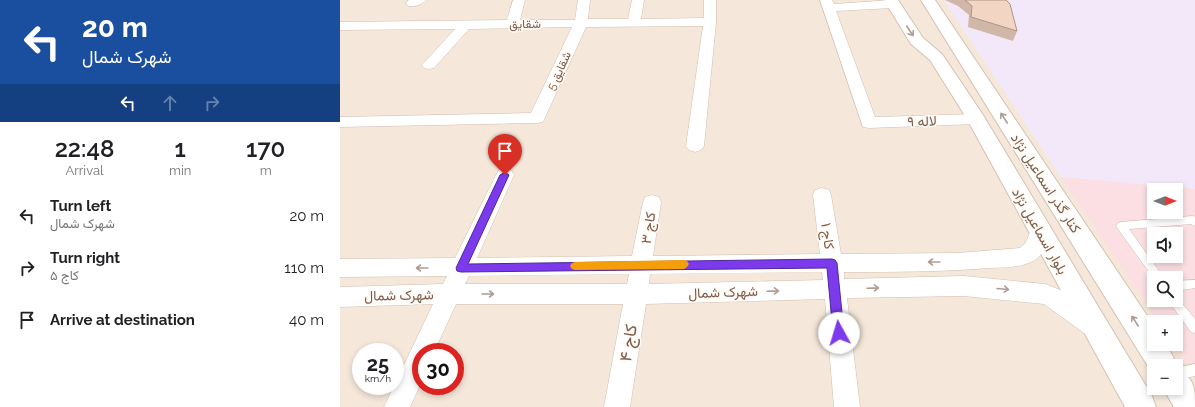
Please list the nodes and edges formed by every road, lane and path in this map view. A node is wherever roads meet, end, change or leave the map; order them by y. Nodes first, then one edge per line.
1 (519, 0) edge
2 (584, 0) edge
3 (638, 0) edge
4 (710, 0) edge
5 (914, 0) edge
6 (928, 0) edge
7 (892, 2) edge
8 (828, 4) edge
9 (710, 22) junction
10 (581, 23) junction
11 (634, 23) junction
12 (512, 24) junction
13 (465, 25) junction
14 (340, 26) edge
15 (936, 57) junction
16 (429, 65) dead end
17 (976, 119) junction
18 (340, 122) edge
19 (695, 146) dead end
20 (505, 175) dead end
21 (822, 195) dead end
22 (652, 202) dead end
23 (1195, 222) edge
24 (1040, 231) junction
25 (957, 262) junction
26 (340, 268) edge
27 (1154, 271) edge
28 (833, 277) junction
29 (639, 279) junction
30 (455, 281) junction
31 (1195, 284) edge
32 (1183, 285) edge
33 (964, 286) junction
34 (340, 297) edge
35 (1179, 307) edge
36 (1095, 327) junction
37 (1195, 328) edge
38 (427, 343) edge
39 (1159, 359) edge
40 (1195, 370) edge
41 (1183, 373) edge
42 (412, 375) edge
43 (1183, 395) edge
44 (397, 407) edge
45 (617, 407) edge
46 (847, 407) edge
47 (1141, 407) edge
48 (1191, 407) edge

1 - 12 street
2 - 10 street, شقايق 5
3 - 11 street
4 - 9 street
5 - 15 main road, بلوار اسماعیل نژاد
39 -> 6 main road, کنار گذر اسماعیل نژاد
7 - 8 street
7 -> 15 main road, بلوار اسماعیل نژاد
8 - 17 street, لاله ۹
9 - 11 street, شقايق
9 - 19 street
10 - 11 street, شقايق
10 - 12 street, شقايق
10 - 18 street, شقايق 5
12 - 13 street, شقايق
13 - 14 street, شقايق
13 - 16 street
15 - 17 main road, بلوار اسماعیل نژاد
17 - 24 main road, بلوار اسماعیل نژاد
20 - 30 street
21 - 28 street, کاج ۱
22 - 29 street, کاج ۳
23 - 27 lane
24 - 25 street, شهرک شمال
24 - 36 main road, بلوار اسماعیل نژاد
25 -> 28 street, شهرک شمال
25 - 33 street
30 -> 26 street, شهرک شمال
29 -> 28 street, شهرک شمال
28 - 29 street, شهرک شمال
28 -> 33 street, شهرک شمال
28 - 46 street, کاج ۱
30 -> 29 street, شهرک شمال
29 - 30 street, شهرک شمال
29 - 45 street, کاج ۴
30 - 34 street, شهرک شمال
30 - 38 street
31 - 32 lane
33 -> 36 street, شهرک شمال
35 - 37 lane
36 - 47 main road, بلوار اسماعیل نژاد
40 - 41 lane
42 - 44 street
43 - 48 main road

